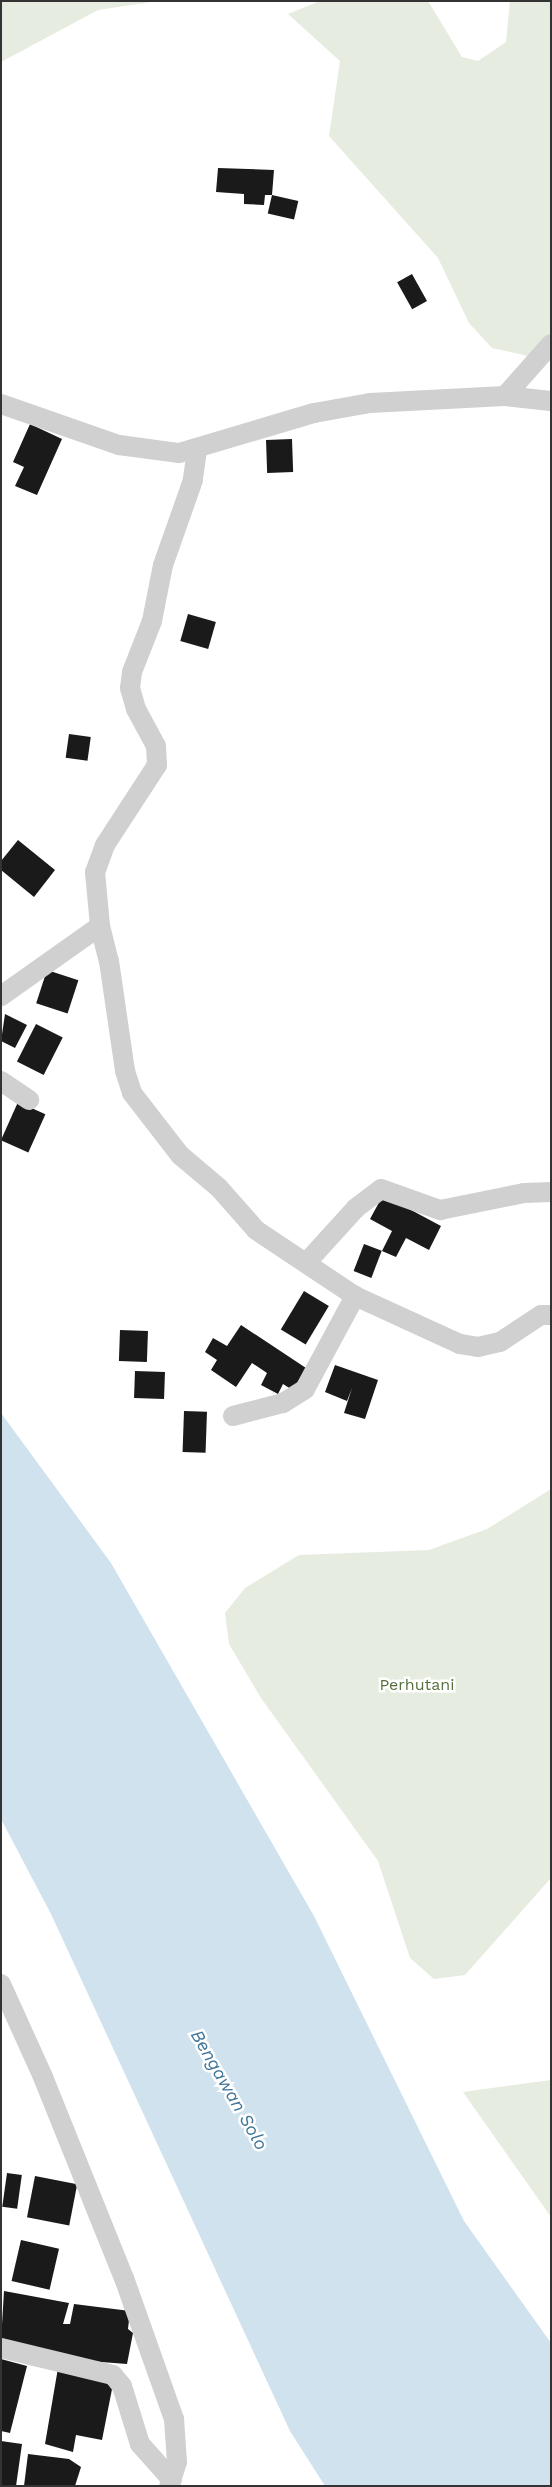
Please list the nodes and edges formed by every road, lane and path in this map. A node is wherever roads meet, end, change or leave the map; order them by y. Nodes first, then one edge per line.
1 (551, 344) edge
2 (505, 396) junction
3 (551, 401) edge
4 (1, 404) edge
5 (197, 450) junction
6 (100, 926) junction
7 (1, 996) edge
8 (1, 1081) edge
9 (29, 1100) dead end
10 (551, 1192) edge
11 (307, 1262) junction
12 (355, 1296) junction
13 (551, 1315) edge
14 (233, 1416) dead end
15 (1, 1984) edge
16 (1, 2348) edge
17 (171, 2483) edge

1 - 2 street
2 - 3 street
2 - 5 street
4 - 5 street
5 - 6 street
6 - 7 street
6 - 11 street
8 - 9 street
10 - 11 street
11 - 12 street
12 - 13 street
12 - 14 street
15 - 17 street
16 - 17 street

